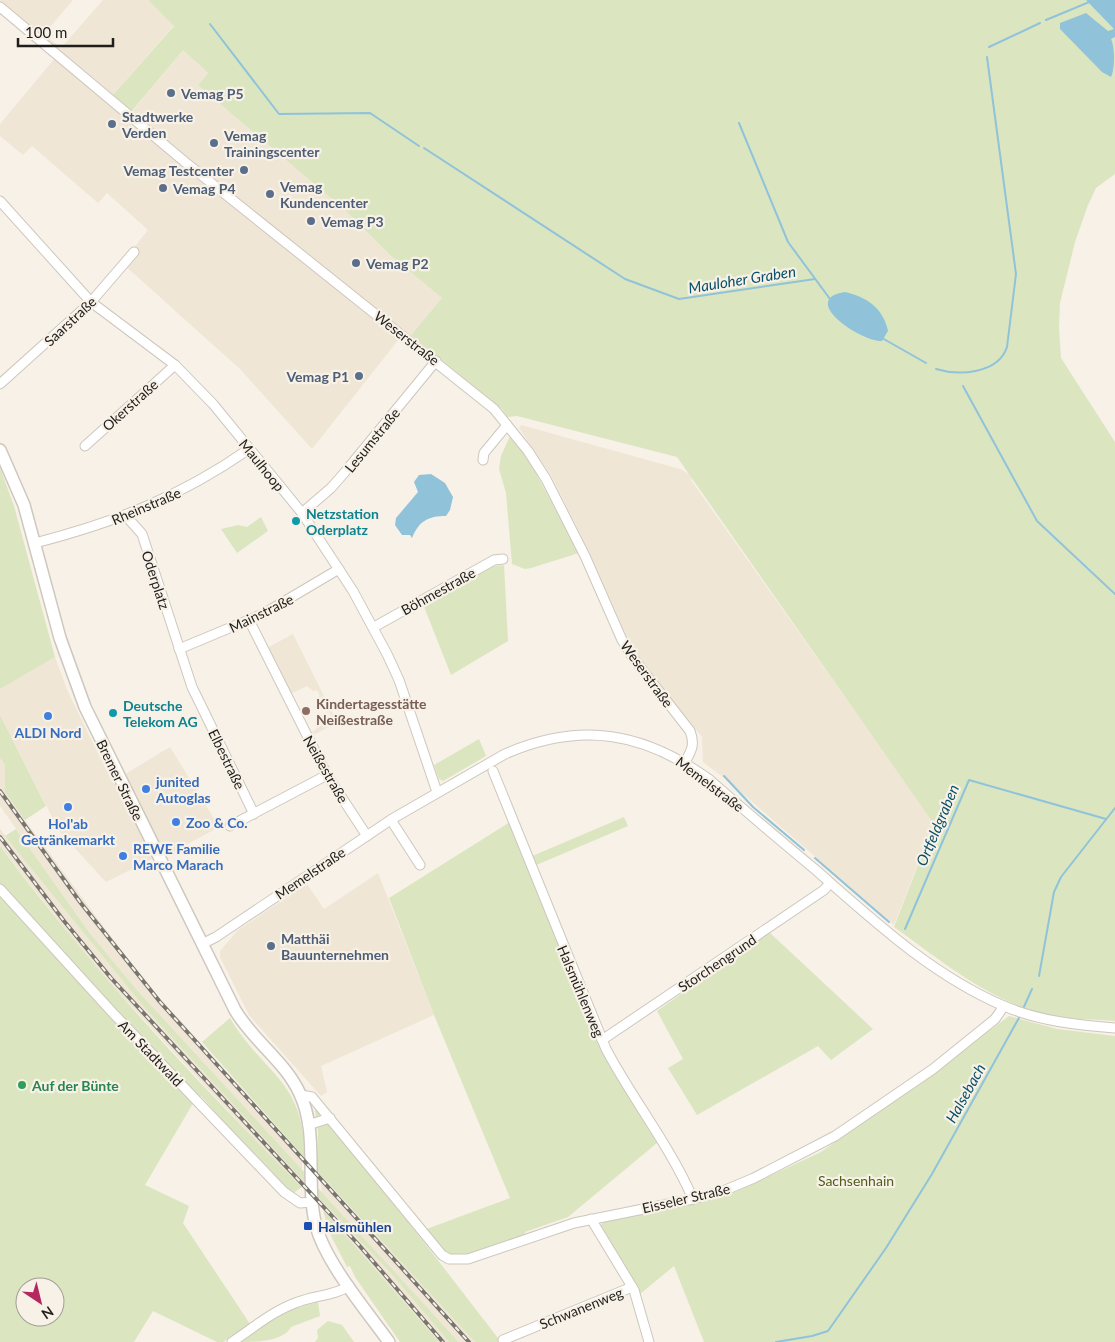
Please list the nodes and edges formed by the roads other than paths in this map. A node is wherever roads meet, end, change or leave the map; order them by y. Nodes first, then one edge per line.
1 (0, 7) edge
2 (0, 201) edge
3 (134, 252) dead end
4 (91, 302) junction
5 (436, 361) junction
6 (175, 365) junction
7 (0, 384) edge
8 (507, 425) junction
9 (84, 446) dead end
10 (249, 449) junction
11 (0, 450) edge
12 (483, 460) dead end
13 (302, 513) junction
14 (126, 516) junction
15 (35, 543) junction
16 (503, 559) dead end
17 (339, 569) junction
18 (249, 620) junction
19 (374, 627) junction
20 (179, 649) junction
21 (685, 762) junction
22 (492, 771) dead end
23 (327, 775) junction
24 (437, 792) junction
25 (254, 814) junction
26 (391, 820) junction
27 (230, 826) dead end
28 (367, 836) junction
29 (420, 865) dead end
30 (830, 883) junction
31 (0, 889) edge
32 (202, 944) junction
33 (1004, 1006) junction
34 (1115, 1028) edge
35 (602, 1040) junction
36 (301, 1095) junction
37 (330, 1118) junction
38 (308, 1125) junction
39 (693, 1199) junction
40 (312, 1202) junction
41 (591, 1219) junction
42 (349, 1286) junction
43 (632, 1287) junction
44 (503, 1340) dead end
45 (232, 1342) edge
46 (389, 1342) edge
47 (649, 1342) edge

1 - 5 street, Weserstraße
2 - 4 street, Maulhoop
3 - 4 street, Saarstraße
4 - 6 street, Maulhoop
4 - 7 street, Saarstraße
5 - 8 street, Weserstraße
5 - 13 street, Lesumstraße
6 - 9 street, Okerstraße
6 - 10 street, Maulhoop
8 - 12 street
8 - 21 street, Weserstraße
10 - 13 street, Maulhoop
10 - 14 street, Rheinstraße
11 - 15 main road, Bremer Straße
13 - 17 street, Maulhoop
14 - 15 street, Rheinstraße
14 - 20 street, Oderplatz
15 - 32 main road, Bremer Straße
16 - 19 street, Böhmestraße
17 - 18 street, Mainstraße
17 - 19 street, Maulhoop
18 - 20 street, Mainstraße
18 - 23 street, Neißestraße
19 - 24 street, Maulhoop
20 - 25 street, Elbestraße
21 - 24 street, Memelstraße
21 - 30 street, Memelstraße
22 - 35 street, Halsmühlenweg
23 - 25 street
23 - 28 street, Neißestraße
24 - 26 street, Memelstraße
25 - 27 street
26 - 28 street, Memelstraße
26 - 29 street
28 - 32 street, Memelstraße
30 - 33 street, Memelstraße
30 - 35 street, Storchengrund
31 - 40 street, Am Stadtwald
32 - 36 main road, Bremer Straße
33 - 34 street
33 - 39 street, Eisseler Straße
35 - 39 street, Halsmühlenweg
36 - 37 street, Eisseler Straße
36 - 38 main road, Bremer Straße
37 - 38 street
37 - 41 street, Eisseler Straße
38 - 40 main road, Bremer Straße
39 - 41 street, Eisseler Straße
40 - 42 main road, Bremer Straße
41 - 43 street
42 - 45 street
42 - 46 main road, Bremer Straße
43 - 44 street, Schwanenweg
43 - 47 street

